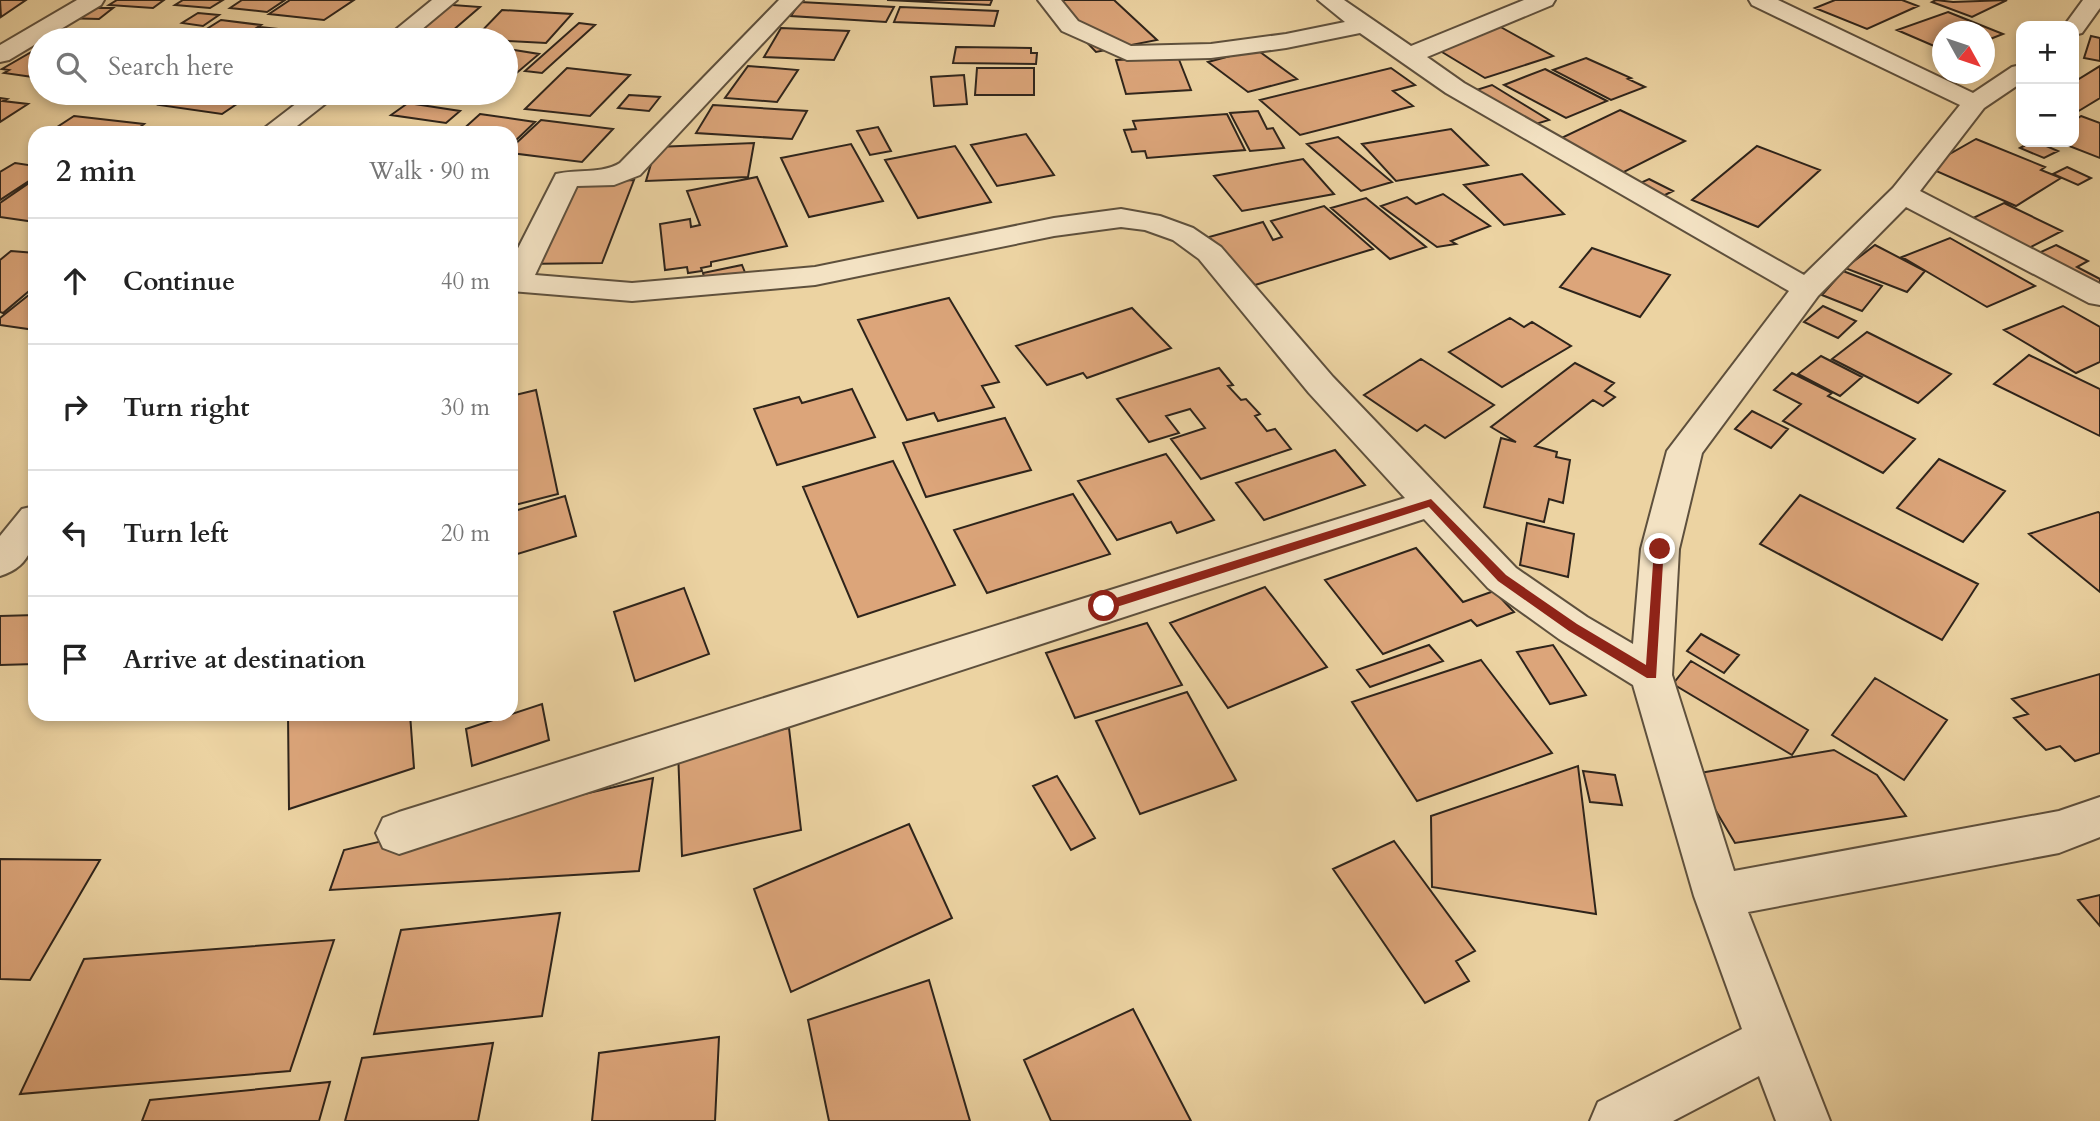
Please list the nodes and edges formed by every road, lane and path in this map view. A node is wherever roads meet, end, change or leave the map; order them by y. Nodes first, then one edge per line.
1 (93, 0) edge
2 (446, 0) edge
3 (792, 0) edge
4 (1049, 0) edge
5 (1328, 0) edge
6 (1544, 0) edge
7 (1760, 0) edge
8 (2094, 0) edge
9 (2079, 21) edge
10 (1364, 25) junction
11 (46, 28) edge
12 (410, 28) edge
13 (28, 38) edge
14 (0, 55) edge
15 (1408, 56) junction
16 (2016, 75) edge
17 (1975, 103) junction
18 (310, 105) edge
19 (281, 126) edge
20 (1903, 194) junction
21 (518, 274) edge
22 (518, 282) edge
23 (1807, 289) junction
24 (2100, 296) edge
25 (1431, 503) junction
26 (28, 528) edge
27 (0, 562) edge
28 (1651, 675) junction
29 (2100, 817) edge
30 (399, 833) dead end
31 (1718, 896) junction
32 (1773, 1041) junction
33 (1617, 1121) edge
34 (1802, 1121) edge

1 - 11 street
2 - 12 street
3 - 21 street
4 - 10 street
5 - 10 street
6 - 15 street
7 - 17 street
8 - 9 street
10 - 15 street
13 - 14 street
15 - 23 street
16 - 17 street
17 - 20 street
18 - 19 street
20 - 23 street
20 - 24 street
22 - 25 street
23 - 28 street
25 - 28 street
25 - 30 street
26 - 27 street
28 - 31 street
29 - 31 street
31 - 32 street
32 - 33 street
32 - 34 street

